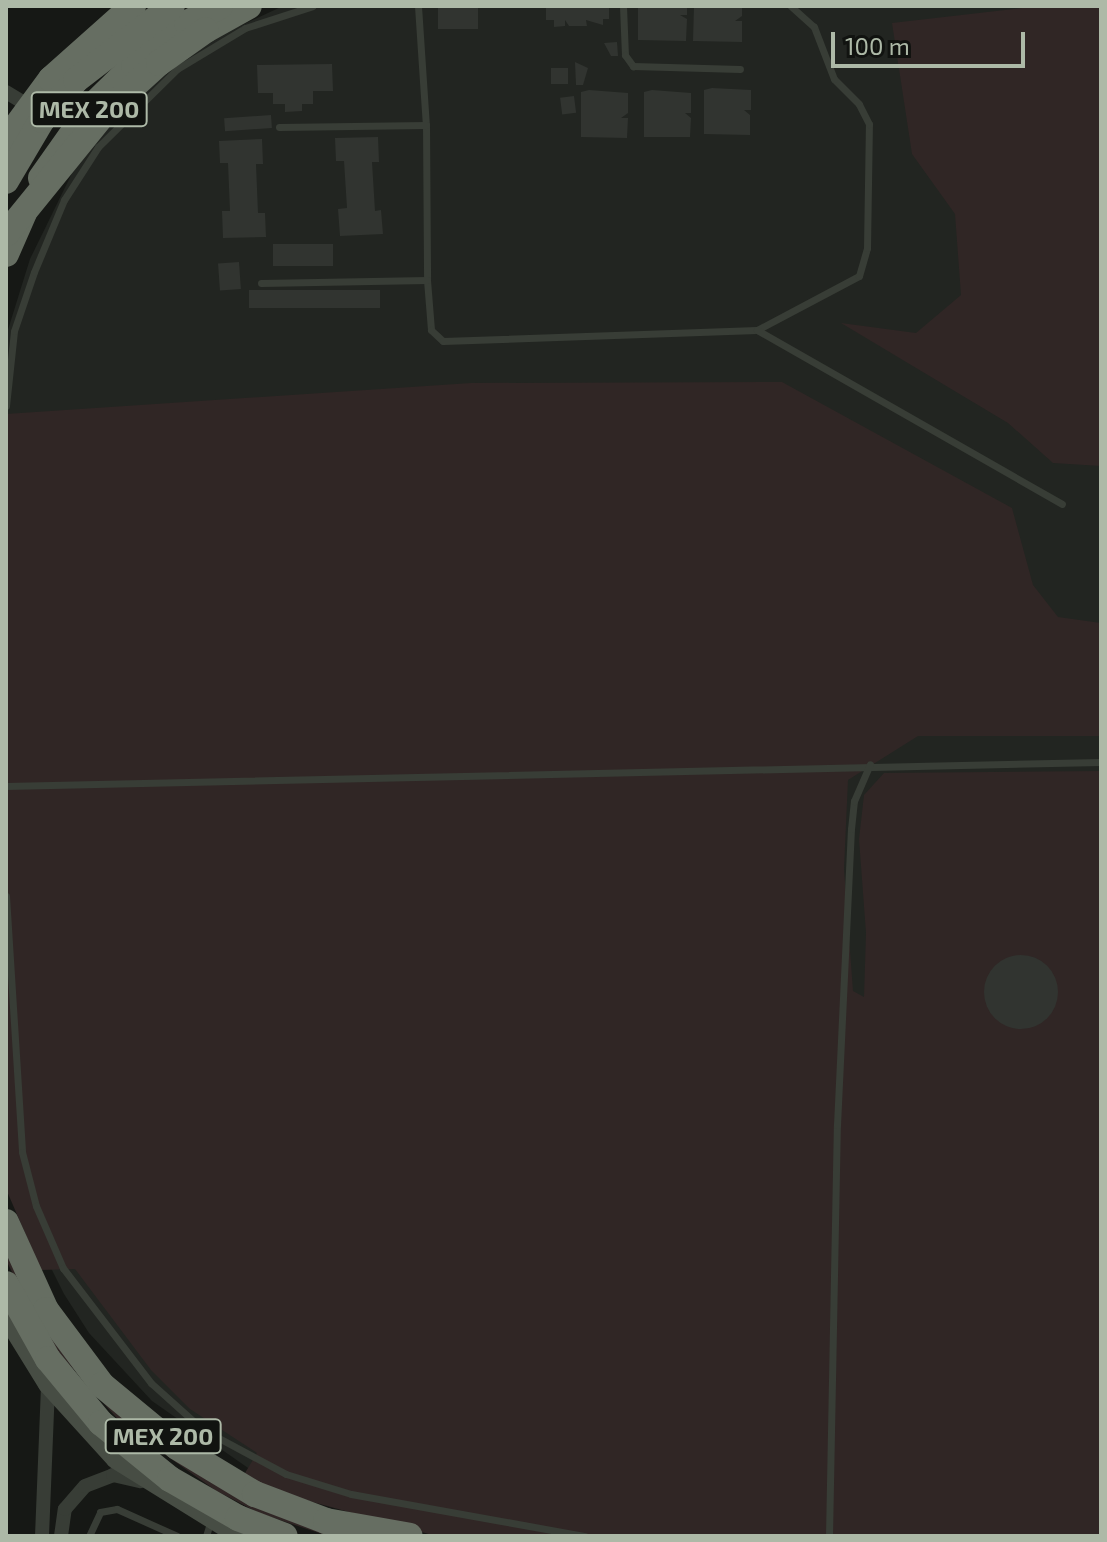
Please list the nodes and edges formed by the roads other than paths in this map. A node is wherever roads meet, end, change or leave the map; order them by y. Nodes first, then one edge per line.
1 (133, 6) edge
2 (172, 6) edge
3 (220, 6) edge
4 (249, 6) edge
5 (313, 6) edge
6 (418, 6) edge
7 (623, 6) edge
8 (791, 6) edge
9 (740, 69) dead end
10 (6, 92) edge
11 (29, 106) junction
12 (426, 125) junction
13 (279, 127) dead end
14 (6, 140) edge
15 (6, 181) edge
16 (6, 234) edge
17 (6, 254) edge
18 (427, 280) junction
19 (261, 283) dead end
20 (757, 330) junction
21 (6, 406) edge
22 (1062, 504) dead end
23 (1101, 762) edge
24 (870, 764) junction
25 (6, 786) edge
26 (6, 896) edge
27 (6, 1222) edge
28 (6, 1284) edge
29 (6, 1316) edge
30 (48, 1384) junction
31 (158, 1489) junction
32 (208, 1528) edge
33 (42, 1534) edge
34 (61, 1535) edge
35 (89, 1536) edge
36 (177, 1536) edge
37 (240, 1536) edge
38 (285, 1536) edge
39 (410, 1536) edge
40 (585, 1536) edge
41 (829, 1536) edge

1 - 11 highway
2 - 15 highway, MEX 200
3 - 17 highway, MEX 200
4 - 16 highway, bridge
5 - 21 lane
6 - 12 lane
7 - 9 lane
8 - 20 lane
10 - 11 street
11 - 14 highway
12 - 13 lane
12 - 18 lane
18 - 19 lane
18 - 20 lane
20 - 22 lane
23 - 24 lane
24 - 25 lane
24 - 41 lane
26 - 40 lane
27 - 39 highway, MEX 200
28 - 38 highway, MEX 200
29 - 30 main road
30 - 31 main road
30 - 33 street
31 - 32 main road
31 - 34 street
32 - 37 main road
33 - 34 street
35 - 36 lane

